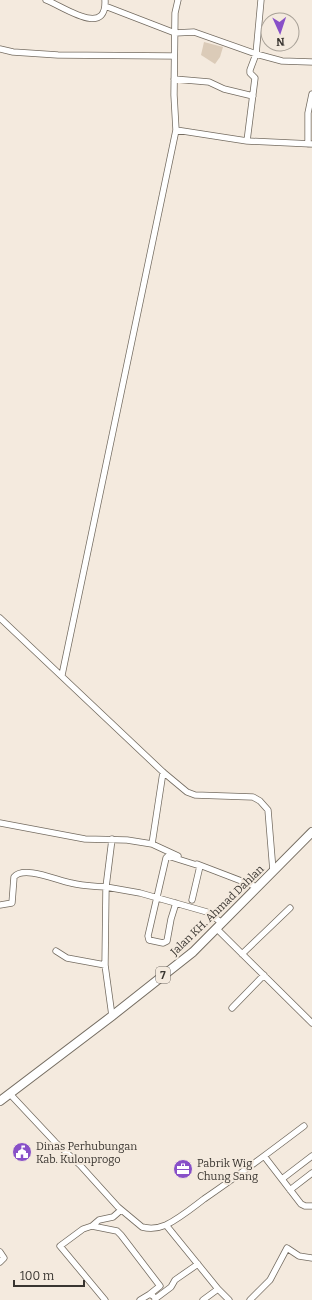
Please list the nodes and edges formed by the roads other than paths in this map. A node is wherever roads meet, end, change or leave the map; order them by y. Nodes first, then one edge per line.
1 (46, 0) edge
2 (178, 0) edge
3 (260, 0) edge
4 (105, 3) edge
5 (175, 33) junction
6 (0, 49) edge
7 (256, 54) junction
8 (174, 56) junction
9 (312, 62) edge
10 (177, 79) junction
11 (312, 94) edge
12 (253, 96) junction
13 (176, 130) junction
14 (247, 141) junction
15 (310, 144) edge
16 (0, 618) edge
17 (62, 675) junction
18 (164, 772) junction
19 (0, 823) edge
20 (312, 832) edge
21 (112, 839) junction
22 (152, 844) junction
23 (273, 871) junction
24 (106, 887) junction
25 (256, 887) junction
26 (157, 898) junction
27 (192, 900) dead end
28 (176, 903) junction
29 (0, 905) edge
30 (290, 908) dead end
31 (219, 926) junction
32 (56, 951) dead end
33 (242, 954) junction
34 (105, 965) junction
35 (264, 975) junction
36 (232, 1008) dead end
37 (112, 1016) junction
38 (312, 1023) edge
39 (10, 1094) junction
40 (0, 1101) edge
41 (304, 1126) dead end
42 (264, 1156) junction
43 (312, 1156) edge
44 (312, 1173) edge
45 (282, 1179) junction
46 (290, 1190) junction
47 (312, 1206) edge
48 (121, 1210) junction
49 (166, 1225) junction
50 (92, 1226) junction
51 (0, 1252) edge
52 (312, 1258) edge
53 (0, 1262) edge
54 (198, 1264) junction
55 (218, 1289) junction
56 (150, 1294) junction
57 (156, 1299) edge
58 (104, 1300) edge
59 (140, 1300) edge
60 (203, 1300) edge
61 (229, 1300) edge
62 (250, 1300) edge

1 - 4 street
2 - 5 street
3 - 7 street
4 - 5 street
5 - 7 street
5 - 8 street
6 - 8 street
7 - 9 street
7 - 12 street
8 - 10 street
10 - 12 street
10 - 13 street
11 - 15 street
12 - 14 street
13 - 14 street
13 - 17 street
14 - 15 street
16 - 17 street
17 - 18 street
18 - 22 street
18 - 23 street
19 - 21 street
20 - 23 highway, Jalan KH. Ahmad Dahlan / 7
21 - 22 street
21 - 24 street
22 - 25 street
23 - 25 highway, Jalan KH. Ahmad Dahlan / 7
24 - 26 street
24 - 29 street
24 - 34 street
25 - 31 highway, Jalan KH. Ahmad Dahlan / 7
26 - 27 street
26 - 28 street
26 - 28 street
28 - 31 street
30 - 33 street
31 - 33 street
31 - 37 highway, Jalan KH. Ahmad Dahlan / 7
32 - 34 street
33 - 35 street
34 - 37 street
35 - 36 street
35 - 38 street
37 - 39 highway, Jalan KH. Ahmad Dahlan / 7
39 - 40 highway, Jalan KH. Ahmad Dahlan / 7
39 - 48 street
41 - 42 street
42 - 45 street
42 - 49 street
43 - 45 street
44 - 46 street
45 - 46 street
46 - 47 street
48 - 49 street
48 - 50 street
49 - 54 street
50 - 56 street
50 - 58 street
51 - 53 street
52 - 62 street
54 - 55 street
54 - 57 street
55 - 60 street
55 - 61 street
56 - 57 street
56 - 59 street

